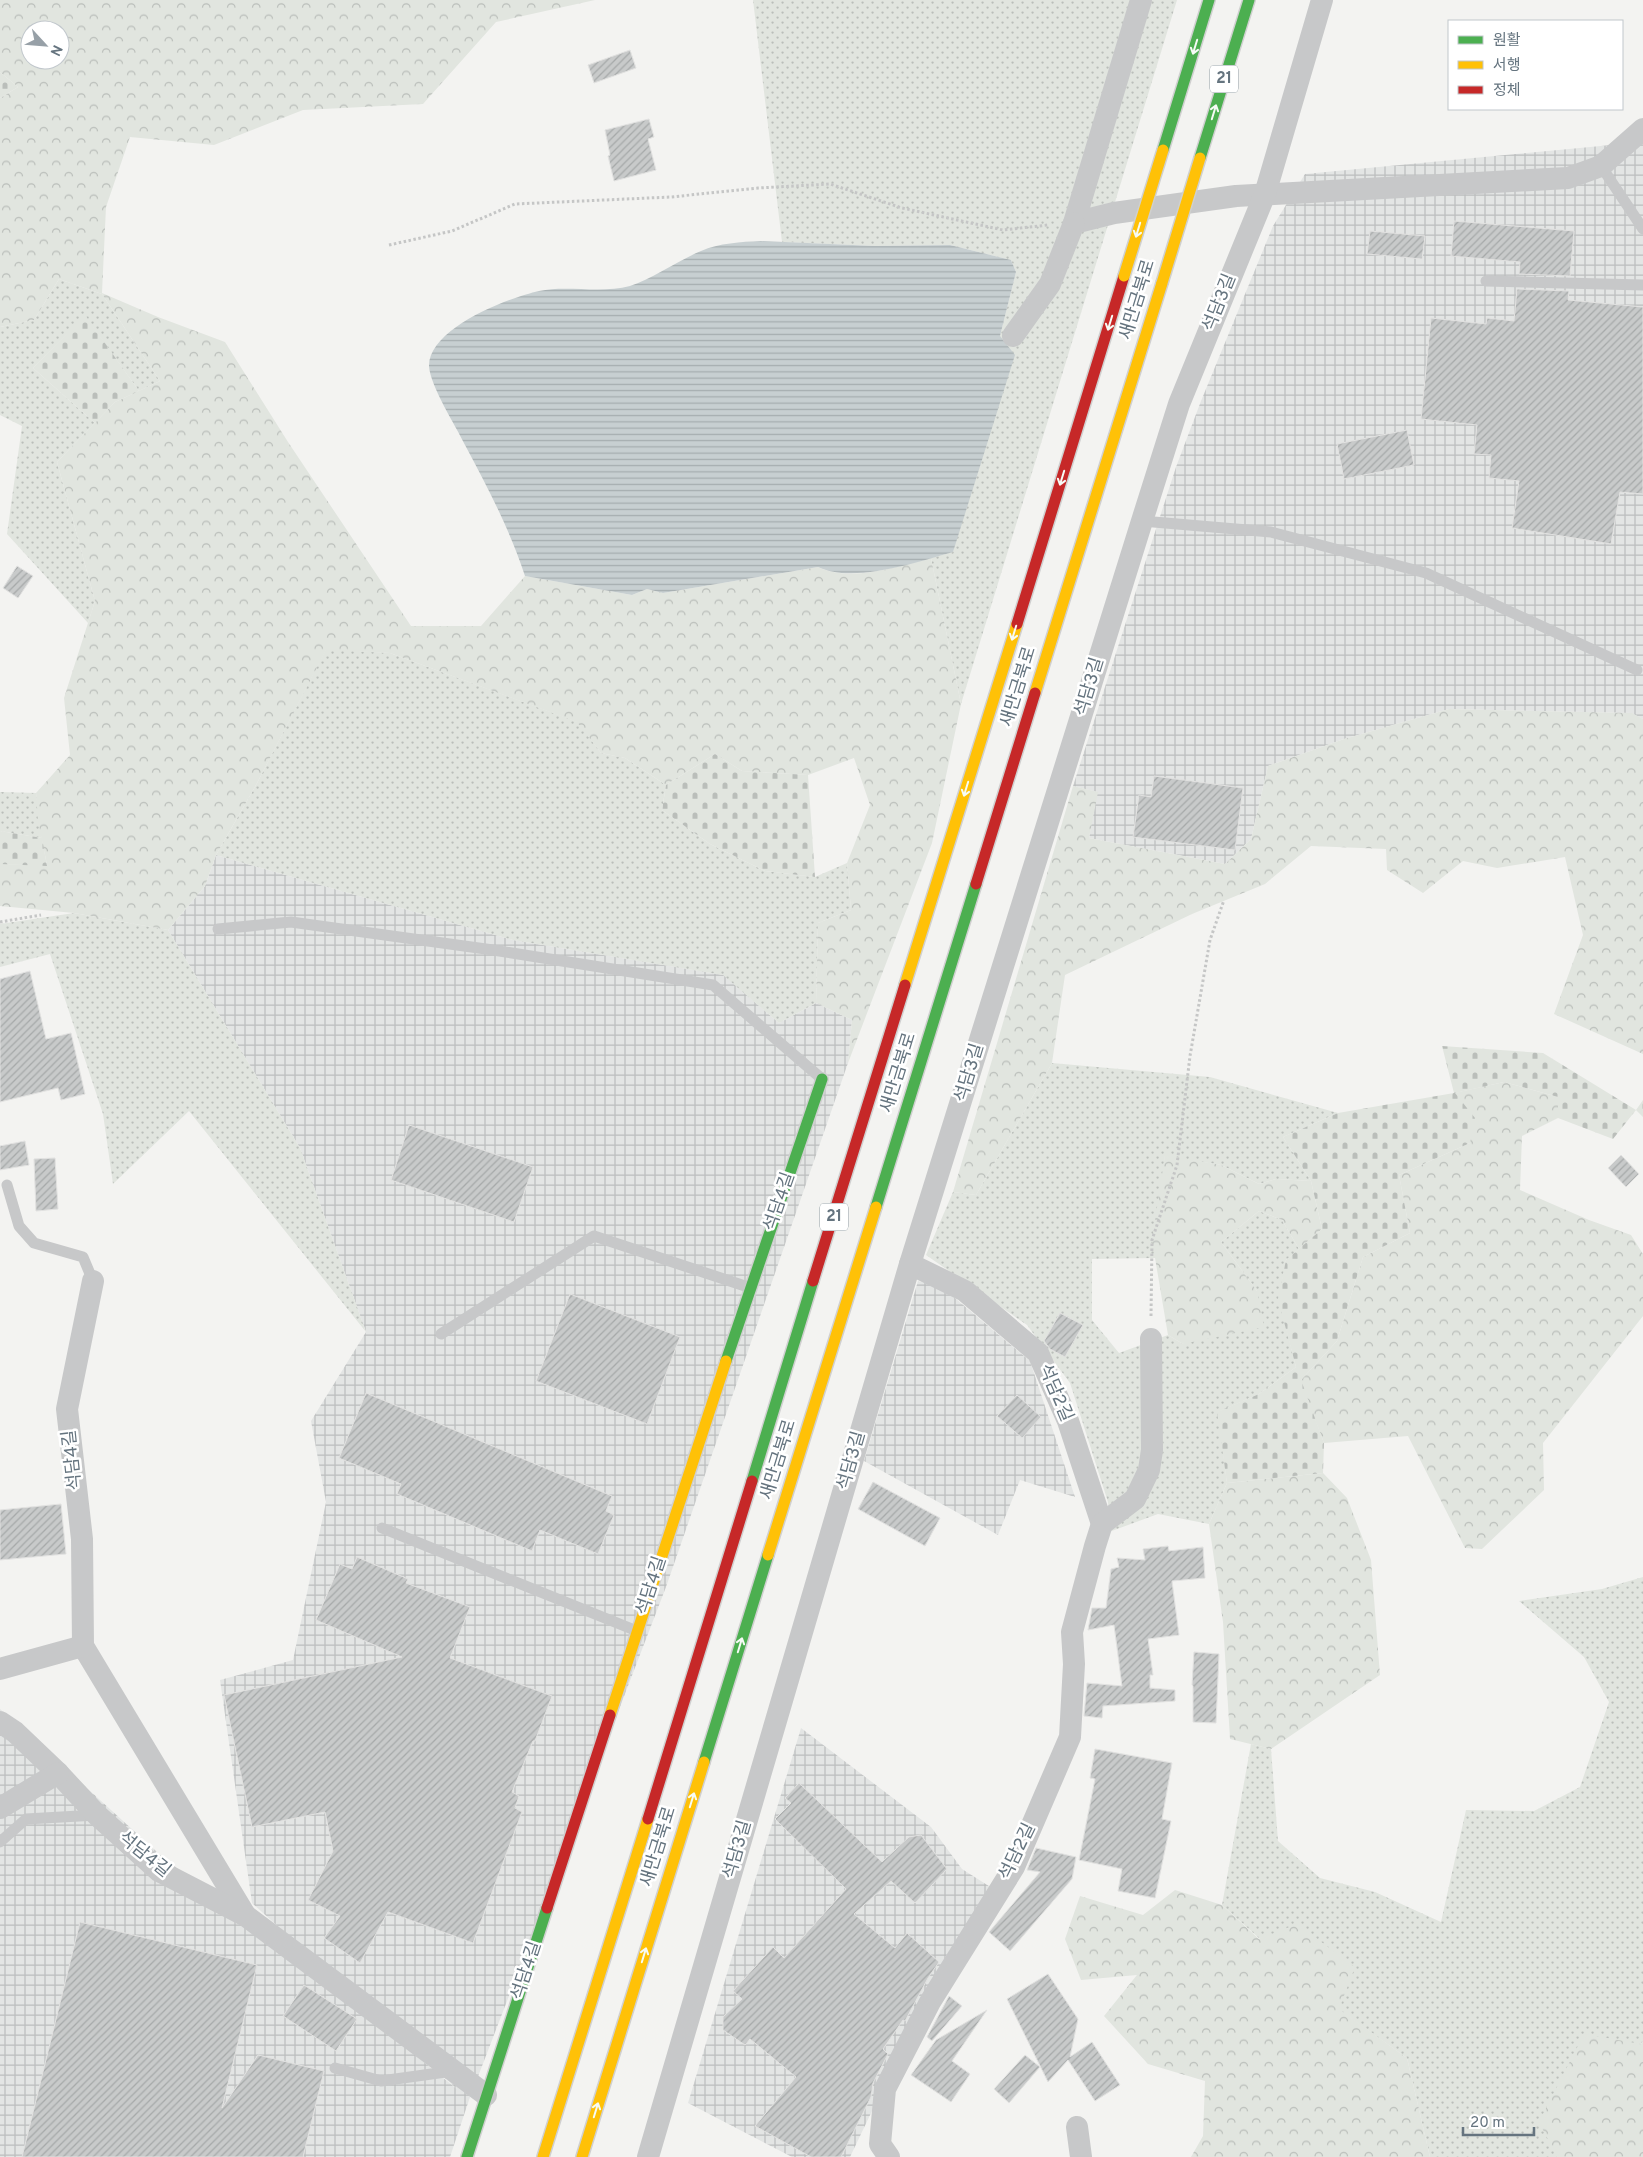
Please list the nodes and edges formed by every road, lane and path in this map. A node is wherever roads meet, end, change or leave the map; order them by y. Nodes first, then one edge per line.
1 (1141, 0) edge
2 (1209, 0) edge
3 (1249, 0) edge
4 (1322, 0) edge
5 (1643, 129) edge
6 (1601, 166) junction
7 (1265, 194) junction
8 (1074, 222) junction
9 (1643, 229) edge
10 (389, 245) dead end
11 (1486, 281) dead end
12 (1643, 285) edge
13 (1012, 336) dead end
14 (1142, 521) junction
15 (1637, 670) dead end
16 (1224, 900) dead end
17 (41, 915) dead end
18 (0, 922) edge
19 (218, 930) dead end
20 (822, 1079) joint
21 (7, 1184) dead end
22 (910, 1264) junction
23 (93, 1281) joint
24 (751, 1288) junction
25 (441, 1334) dead end
26 (1151, 1339) joint
27 (1102, 1524) junction
28 (382, 1528) dead end
29 (637, 1631) junction
30 (83, 1646) junction
31 (0, 1669) edge
32 (0, 1722) edge
33 (58, 1773) junction
34 (0, 1808) edge
35 (97, 1815) junction
36 (0, 1842) edge
37 (246, 1916) junction
38 (336, 2068) dead end
39 (454, 2071) junction
40 (486, 2095) junction
41 (1076, 2127) dead end
42 (467, 2157) edge
43 (543, 2157) edge
44 (582, 2157) edge
45 (648, 2157) edge
46 (889, 2157) edge
47 (1081, 2157) edge

1 - 8 street
2 -> 43 main road, 새만금북로 / 21, bridge
44 -> 3 main road, 새만금북로 / 21, bridge
4 - 7 street, 석담3길
5 - 6 street
6 - 7 street
6 - 9 lane
7 - 8 street
7 - 14 street, 석담3길
8 - 10 path
8 - 13 street
11 - 12 lane
14 - 15 lane
14 - 22 street, 석담3길
16 - 26 path
17 - 18 path
19 - 20 lane
20 - 24 main road, 석담4길
21 - 23 lane
22 - 27 street, 석담2길
22 - 45 street, 석담3길
23 - 30 street, 석담4길
24 - 25 lane
24 - 29 main road, 석담4길
26 - 27 street
27 - 46 street, 석담2길
28 - 29 lane
29 - 40 main road, 석담4길
30 - 31 street
30 - 37 street
32 - 33 street, 석담4길
33 - 34 street
33 - 35 street, 석담4길
35 - 36 lane
35 - 37 street, 석담4길
37 - 39 street, 석담4길
38 - 39 lane
39 - 40 street, 석담4길
40 - 42 main road, 석담4길
41 - 47 street

